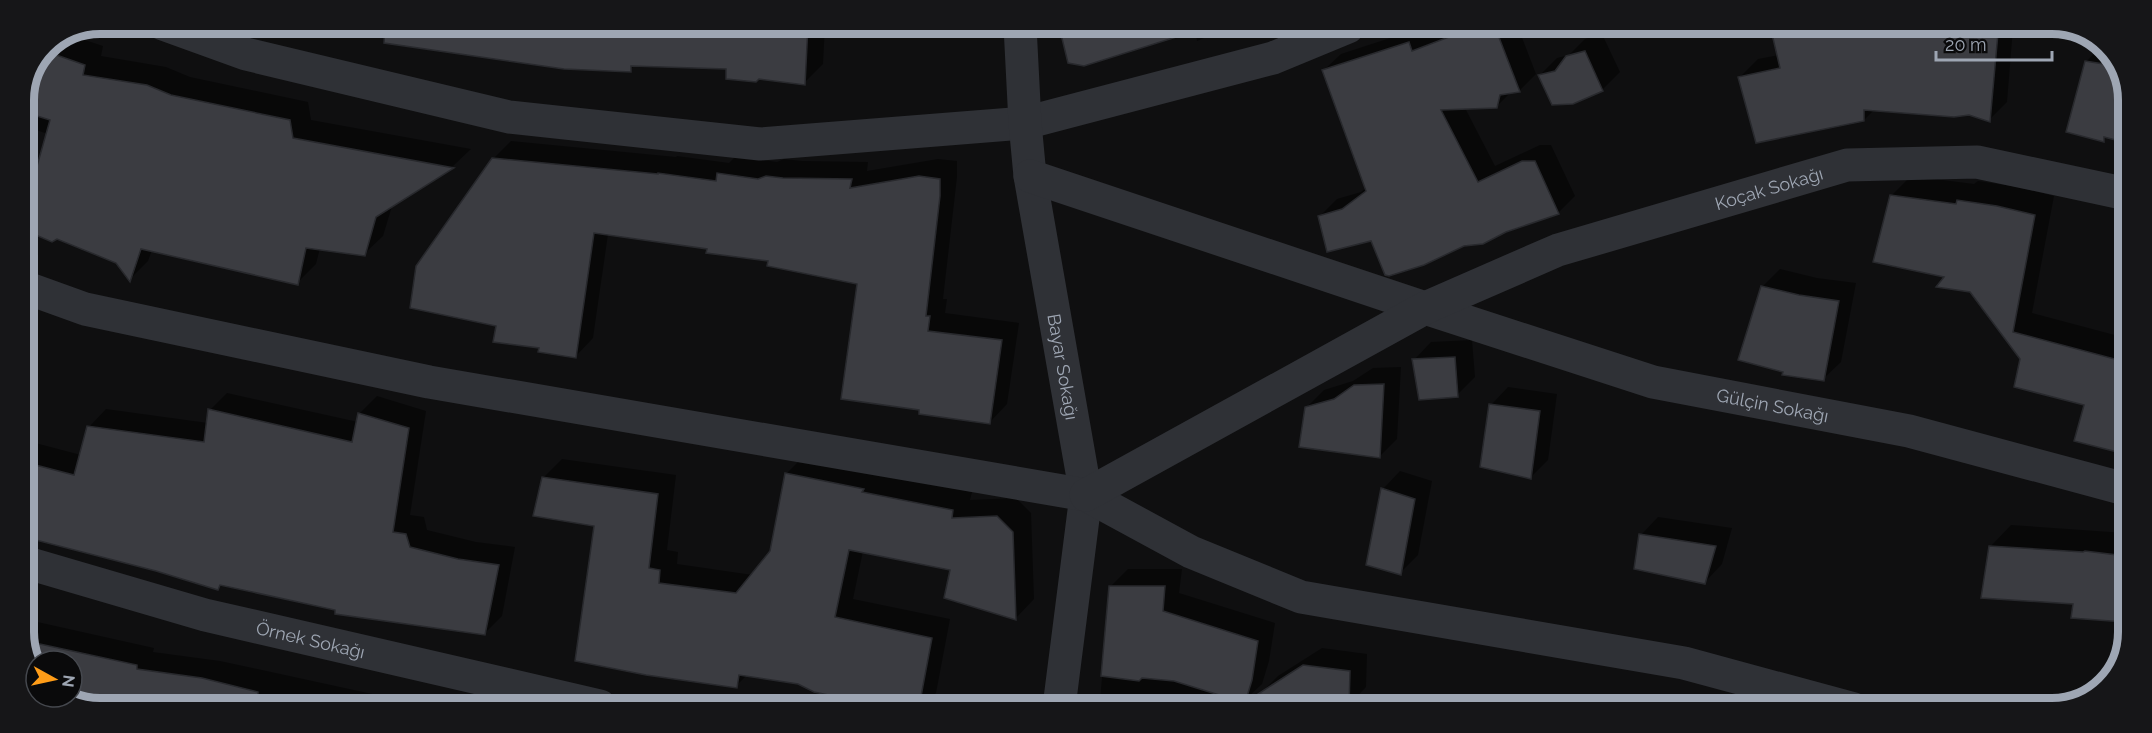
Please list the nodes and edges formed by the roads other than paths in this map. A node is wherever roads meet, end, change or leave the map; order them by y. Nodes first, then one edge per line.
1 (193, 35) edge
2 (1020, 35) edge
3 (1328, 35) edge
4 (1025, 123) junction
5 (1030, 176) junction
6 (2117, 192) edge
7 (35, 291) edge
8 (1425, 308) junction
9 (2118, 487) edge
10 (1086, 495) junction
11 (35, 565) edge
12 (565, 698) edge
13 (1060, 698) edge
14 (1813, 698) edge

1 - 4 street
2 - 4 street, Bayar Sokağı
3 - 4 street
4 - 5 street, Bayar Sokağı
5 - 8 street, Gülçin Sokağı
5 - 10 street, Bayar Sokağı
6 - 8 street, Koçak Sokağı
7 - 10 street
8 - 9 street, Gülçin Sokağı
8 - 10 street, Koçak Sokağı
10 - 13 street, Bayar Sokağı
10 - 14 street
11 - 12 street, Örnek Sokağı

